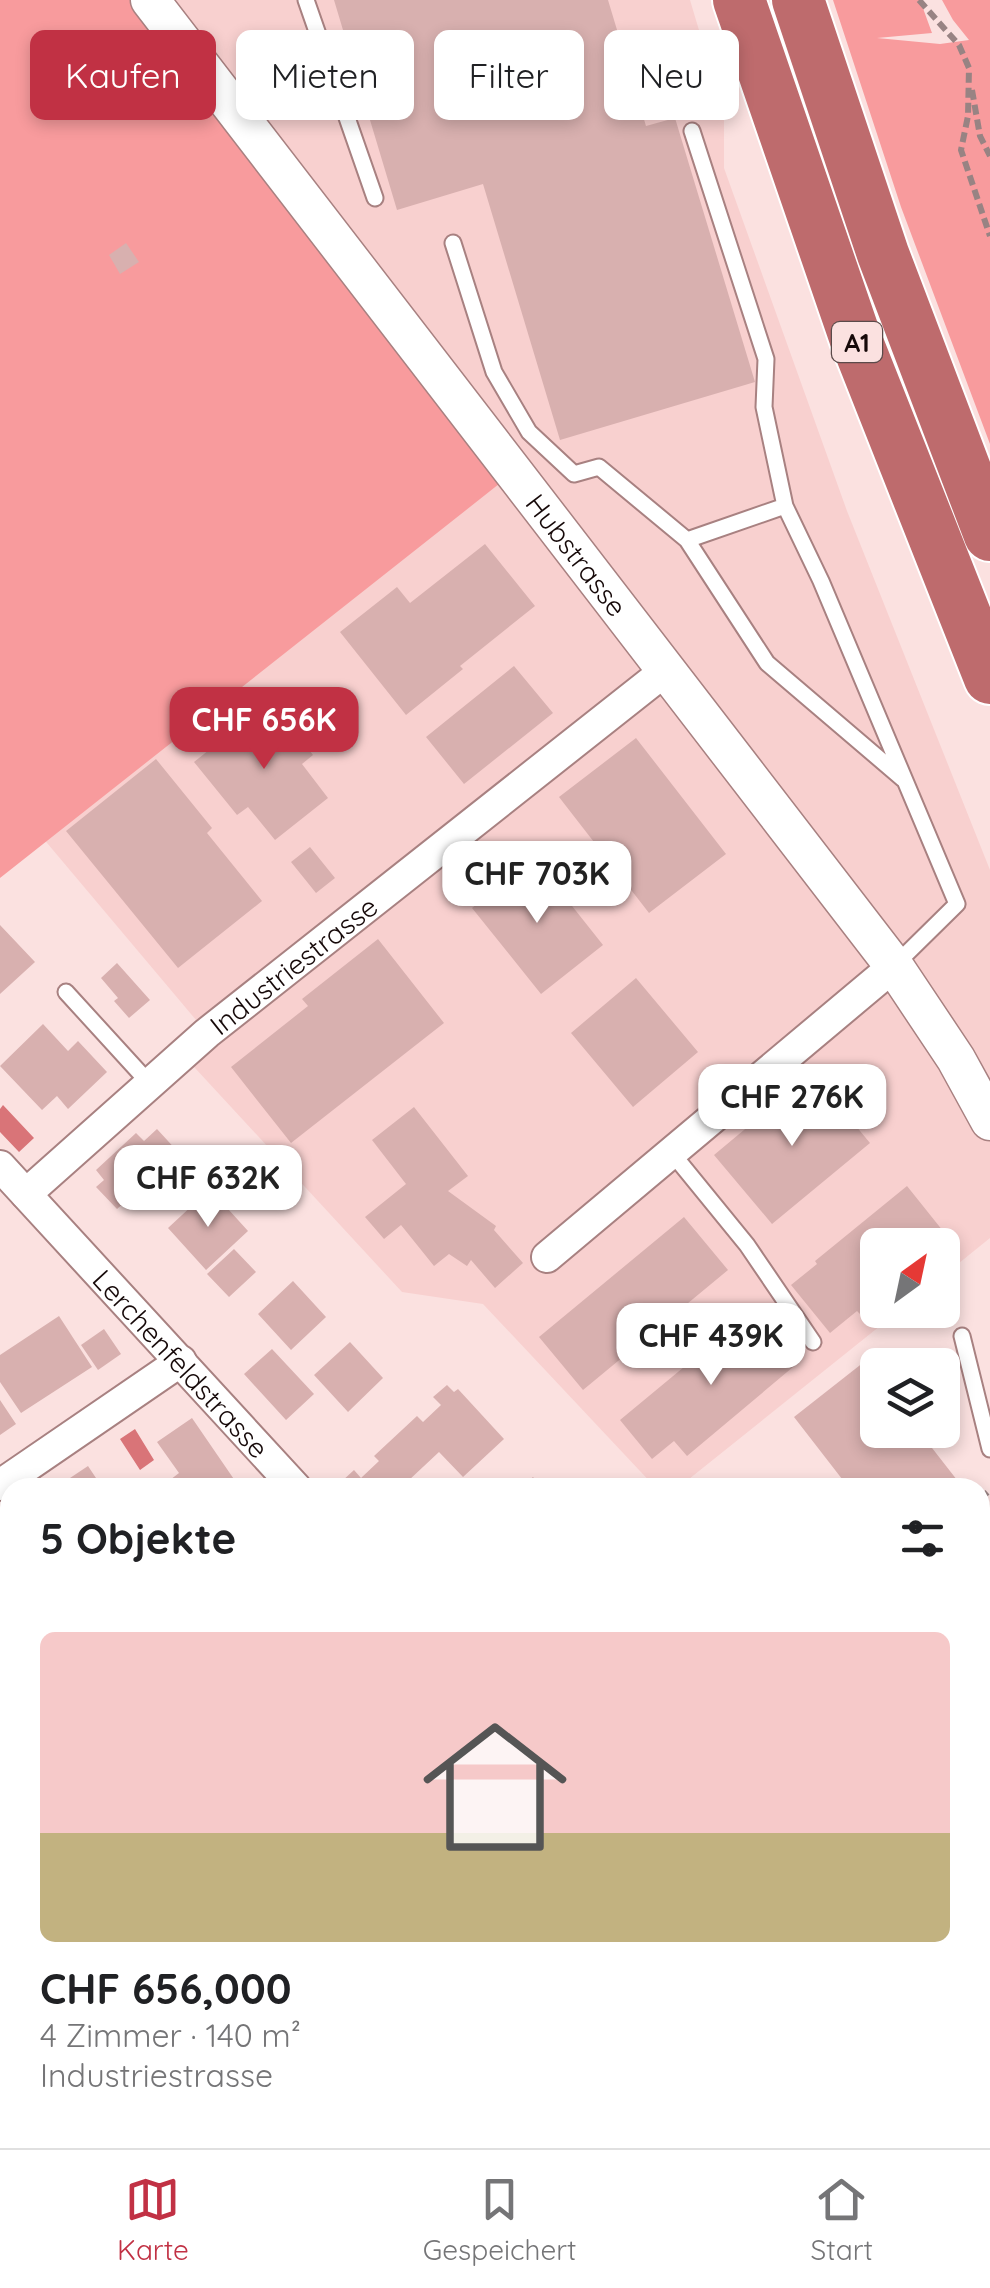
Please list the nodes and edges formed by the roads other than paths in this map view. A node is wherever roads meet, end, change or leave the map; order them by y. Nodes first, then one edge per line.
1 (150, 0) edge
2 (306, 0) edge
3 (739, 0) edge
4 (798, 0) edge
5 (692, 131) dead end
6 (374, 198) dead end
7 (453, 243) dead end
8 (785, 506) junction
9 (990, 534) edge
10 (687, 540) junction
11 (665, 671) junction
12 (990, 678) edge
13 (903, 779) junction
14 (894, 966) junction
15 (66, 992) dead end
16 (150, 1084) junction
17 (990, 1121) edge
18 (672, 1152) junction
19 (0, 1166) edge
20 (26, 1194) junction
21 (547, 1258) dead end
22 (962, 1336) dead end
23 (813, 1342) dead end
24 (181, 1362) junction
25 (990, 1449) edge
26 (10, 1478) edge
27 (287, 1478) edge

1 - 11 street, Hubstrasse
2 - 6 lane
3 - 12 highway, A1
4 - 9 highway, A1
5 - 8 lane
7 - 10 lane
8 - 10 lane
8 - 13 lane
10 - 13 lane
11 - 14 street, Hubstrasse
11 - 16 street, Industriestrasse
13 - 14 lane
14 - 17 street, Hubstrasse
14 - 18 street
15 - 16 lane
16 - 20 street, Industriestrasse
18 - 21 street
18 - 23 lane
19 - 20 street, Lerchenfeldstrasse
20 - 24 street, Lerchenfeldstrasse
22 - 25 lane
24 - 26 street
24 - 27 street, Lerchenfeldstrasse

